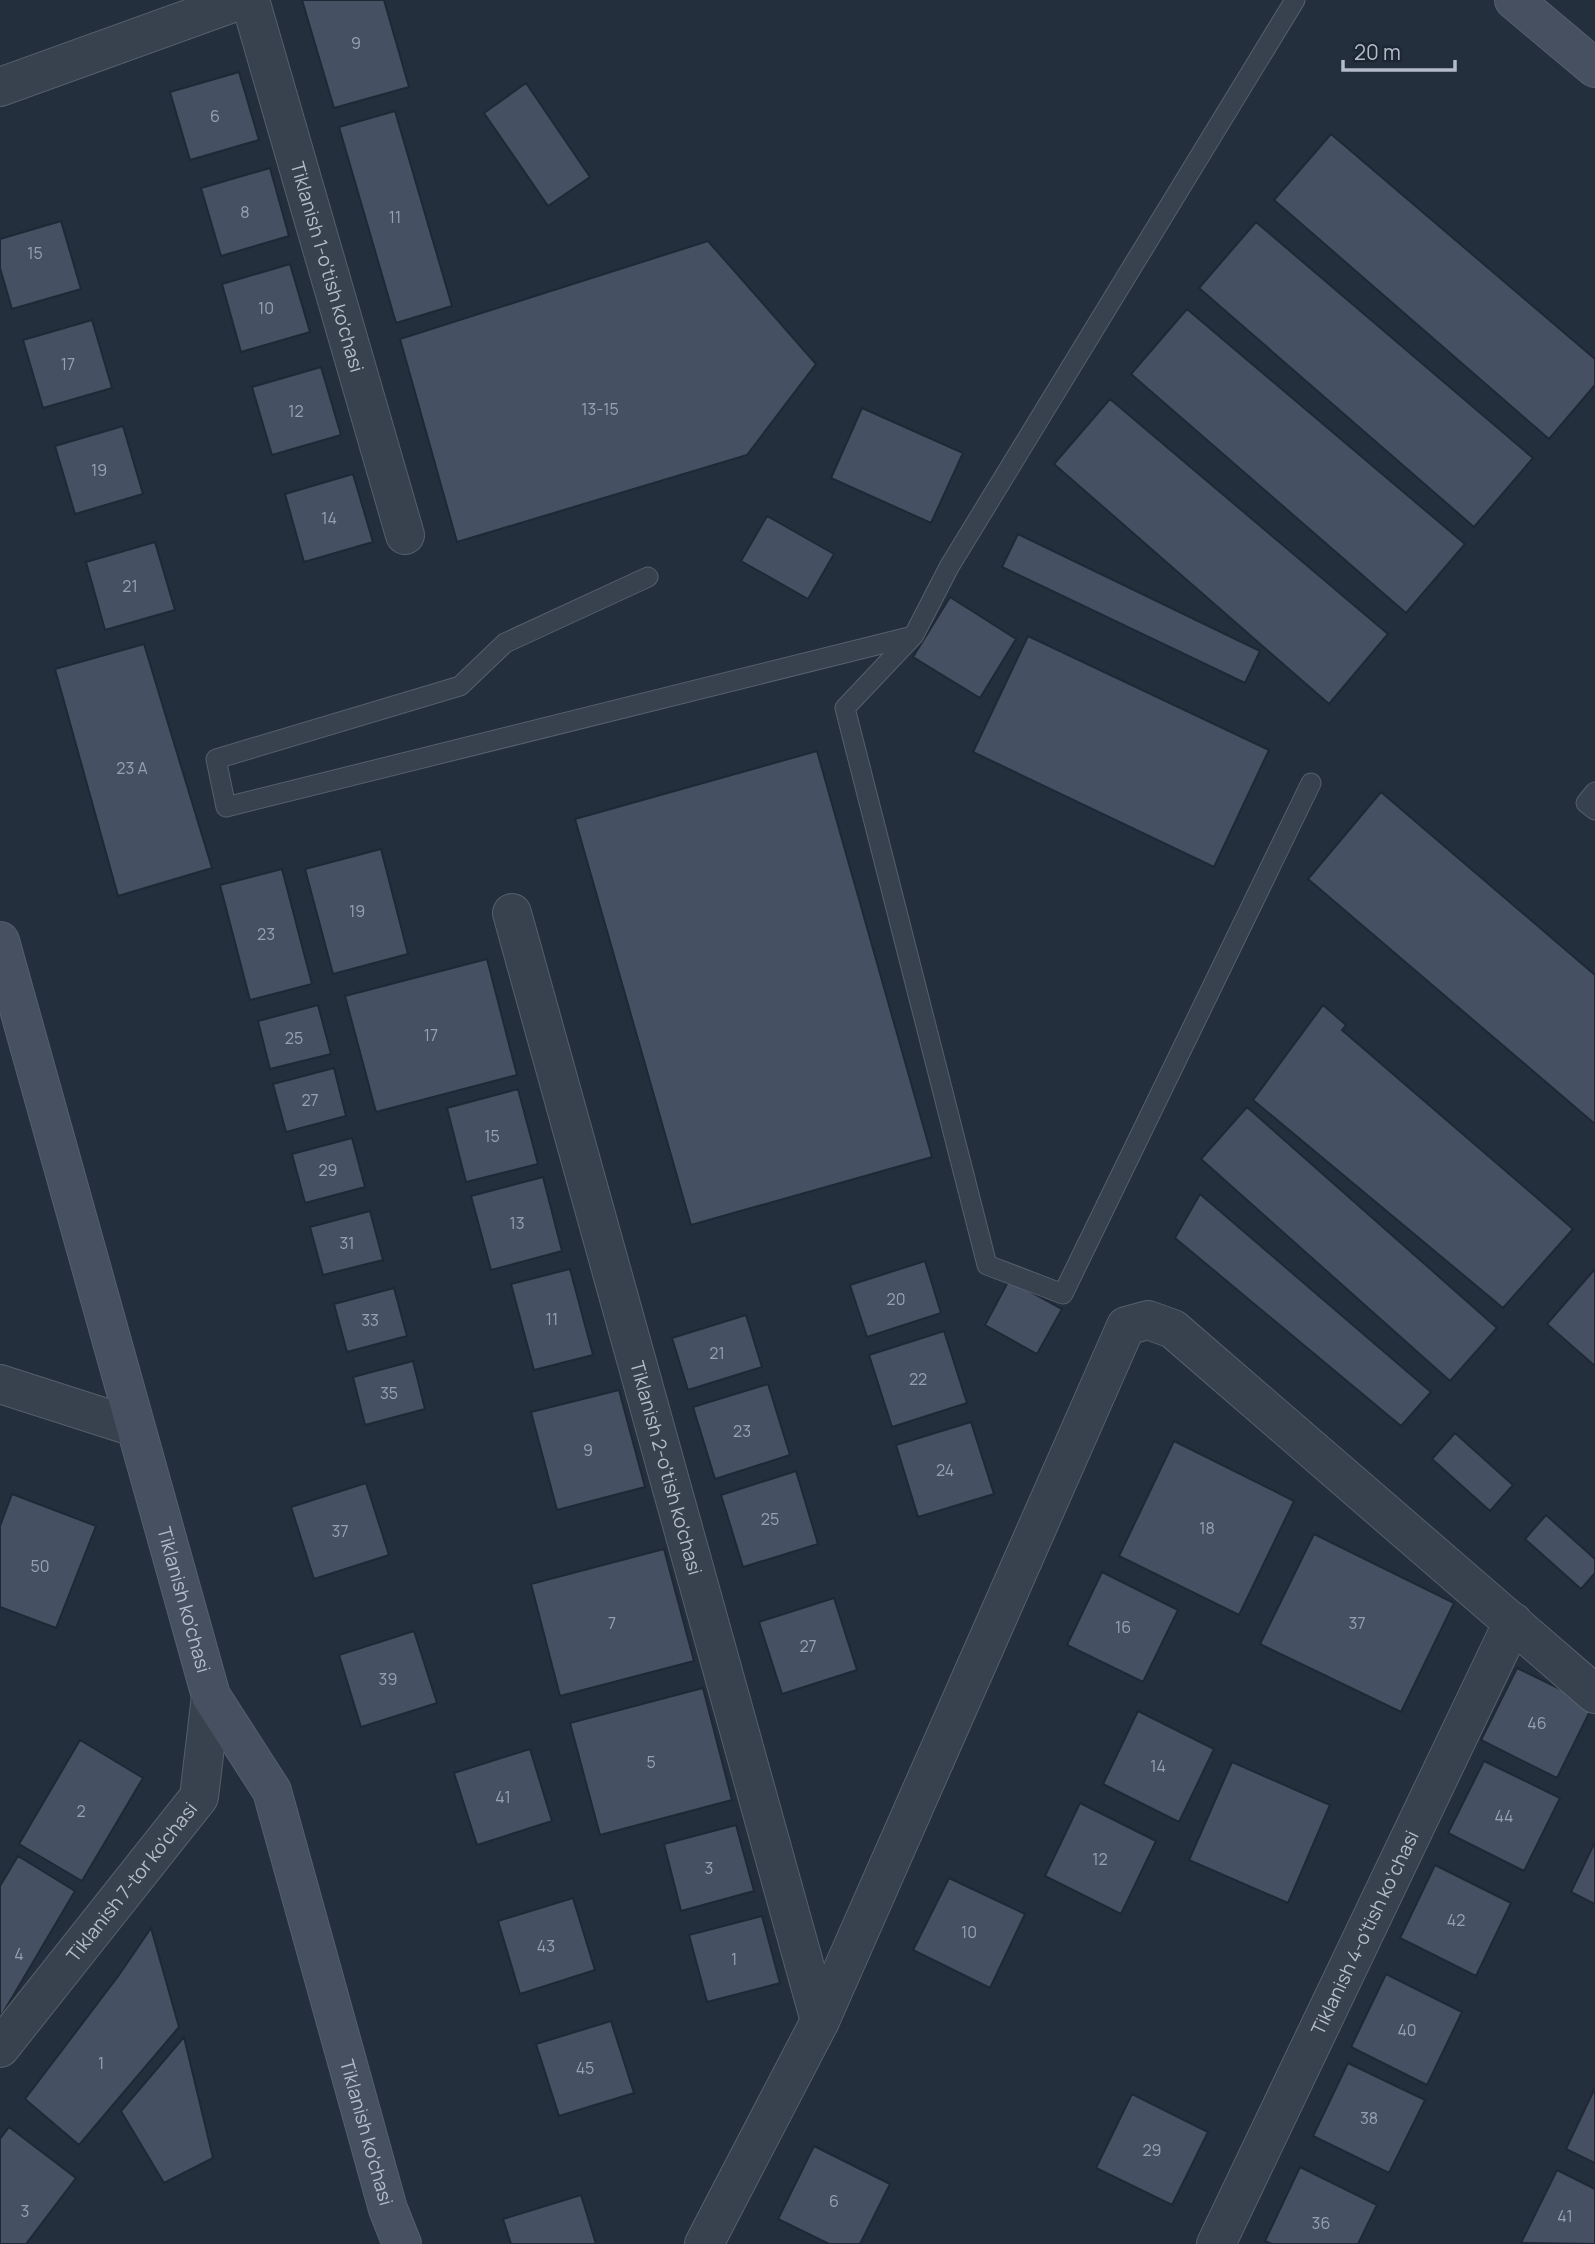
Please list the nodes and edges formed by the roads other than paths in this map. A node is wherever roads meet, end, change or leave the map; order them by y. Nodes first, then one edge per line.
1 (241, 0) edge
2 (250, 0) edge
3 (1295, 0) edge
4 (1514, 0) edge
5 (1595, 68) edge
6 (0, 87) edge
7 (405, 535) dead end
8 (648, 577) dead end
9 (914, 635) junction
10 (1311, 783) dead end
11 (1595, 792) edge
12 (1595, 810) edge
13 (512, 913) dead end
14 (0, 941) edge
15 (0, 1384) edge
16 (134, 1427) junction
17 (1513, 1622) junction
18 (1595, 1694) edge
19 (211, 1696) junction
20 (820, 2021) junction
21 (0, 2048) edge
22 (402, 2244) edge
23 (704, 2244) edge
24 (1216, 2244) edge

1 - 6 street
2 - 7 street, Tiklanish 1-o'tish ko'chasi
3 - 9 lane
4 - 5 street
8 - 9 lane
9 - 10 lane
11 - 12 lane
13 - 20 street, Tiklanish 2-o'tish ko'chasi
14 - 16 street, Tiklanish ko'chasi
15 - 16 street
16 - 19 street, Tiklanish ko'chasi
17 - 18 street
17 - 20 street
17 - 24 street, Tiklanish 4-o'tish ko‘chasi
19 - 21 street, Tiklanish 7-tor ko'chasi
19 - 22 street, Tiklanish ko'chasi
20 - 23 street

